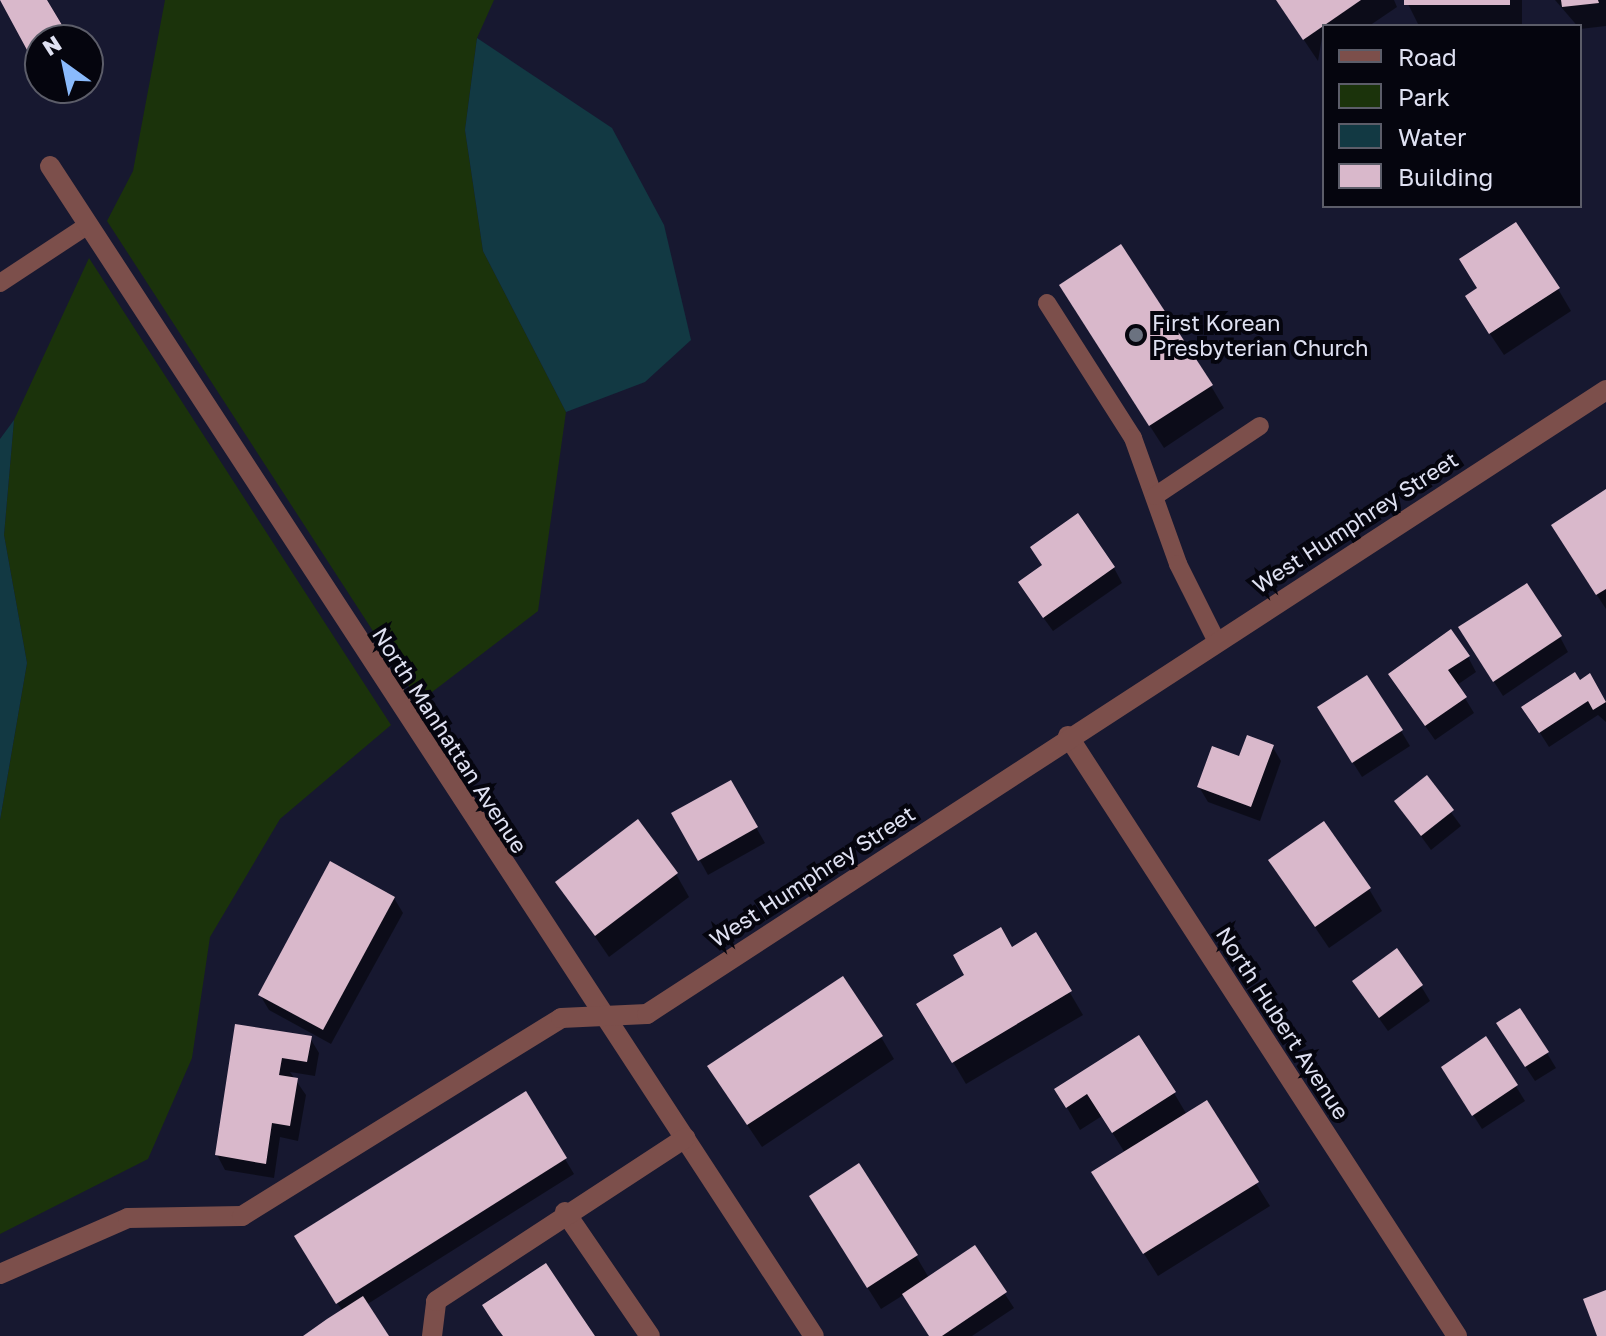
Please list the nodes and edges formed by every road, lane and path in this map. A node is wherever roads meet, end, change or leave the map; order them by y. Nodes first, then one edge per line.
1 (50, 166) dead end
2 (88, 225) junction
3 (0, 283) edge
4 (1047, 303) dead end
5 (1606, 390) edge
6 (1260, 426) dead end
7 (1155, 496) junction
8 (1216, 640) junction
9 (1068, 736) junction
10 (603, 1016) junction
11 (685, 1138) junction
12 (565, 1212) junction
13 (0, 1274) edge
14 (432, 1336) edge
15 (650, 1336) edge
16 (814, 1336) edge
17 (1457, 1336) edge

1 - 2 street, North Manhattan Avenue
2 - 3 lane
2 - 10 street, North Manhattan Avenue
4 - 7 lane
5 - 8 street, West Humphrey Street
6 - 7 lane
7 - 8 lane
8 - 9 street, West Humphrey Street
9 - 10 street, West Humphrey Street
9 - 17 street, North Hubert Avenue
10 - 11 street, North Manhattan Avenue
10 - 13 street, West Humphrey Street
11 - 12 street
11 - 16 street, North Manhattan Avenue
12 - 14 street
12 - 15 street

